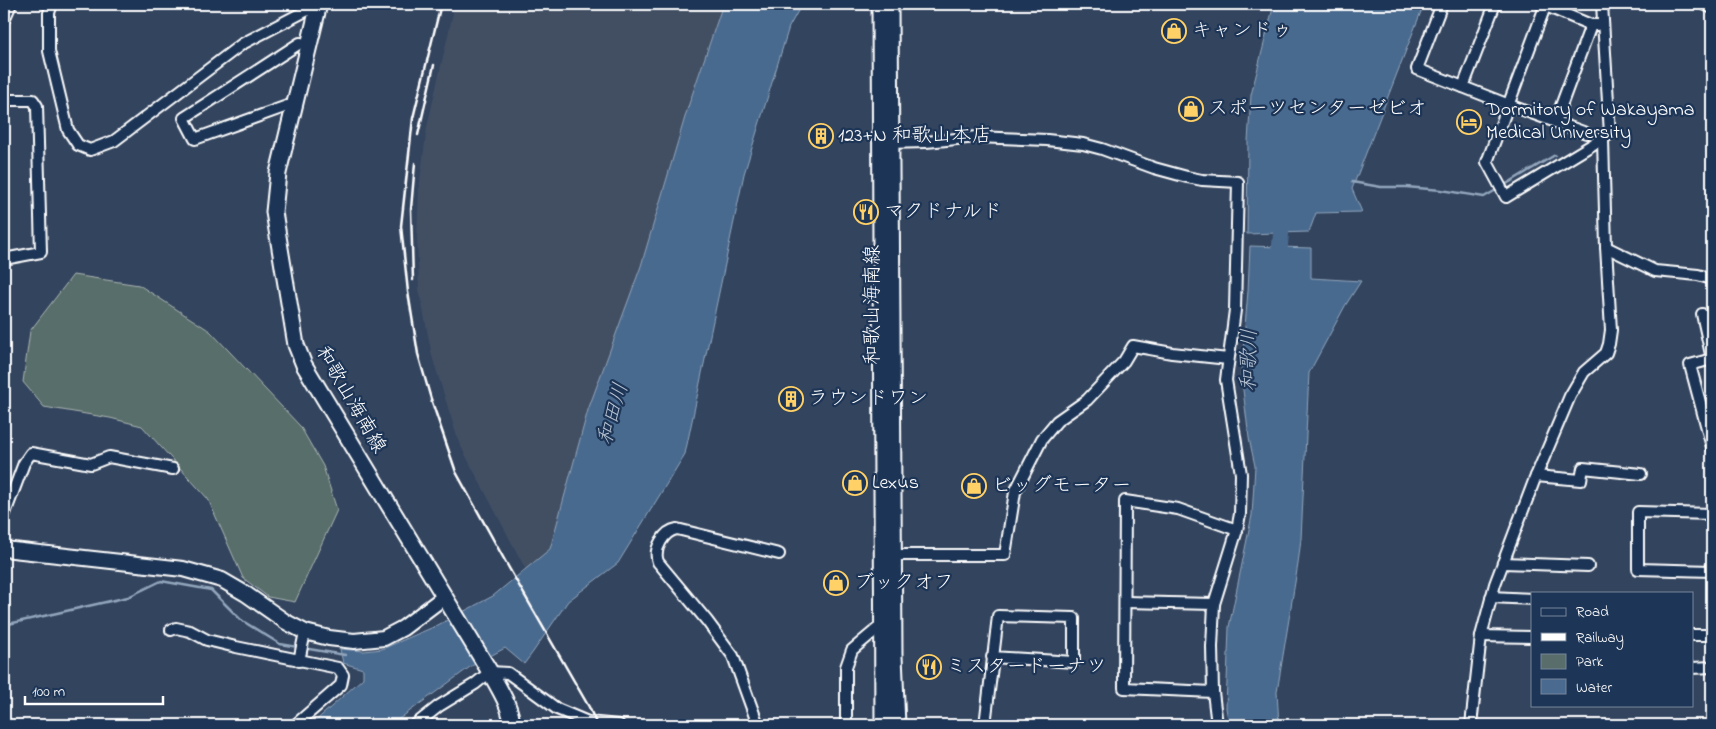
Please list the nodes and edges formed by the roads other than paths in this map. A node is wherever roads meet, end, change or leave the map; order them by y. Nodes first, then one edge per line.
1 (11, 4) edge
2 (52, 4) edge
3 (319, 4) edge
4 (880, 4) edge
5 (890, 4) edge
6 (1442, 4) edge
7 (1495, 4) edge
8 (1602, 4) edge
9 (1704, 4) edge
10 (1544, 5) edge
11 (1712, 8) edge
12 (4, 20) edge
13 (1591, 25) junction
14 (1603, 26) junction
15 (309, 45) junction
16 (1463, 87) junction
17 (4, 100) edge
18 (1509, 105) junction
19 (294, 107) junction
20 (1555, 122) junction
21 (1586, 133) dead end
22 (1602, 140) junction
23 (886, 143) junction
24 (1606, 247) junction
25 (4, 259) edge
26 (1712, 279) edge
27 (1702, 314) dead end
28 (1228, 359) junction
29 (1712, 359) edge
30 (1712, 447) edge
31 (173, 468) dead end
32 (1641, 474) dead end
33 (1536, 476) junction
34 (1712, 514) edge
35 (4, 516) edge
36 (1237, 530) junction
37 (4, 549) edge
38 (779, 554) dead end
39 (889, 555) junction
40 (1503, 563) junction
41 (1588, 566) dead end
42 (1712, 570) edge
43 (1491, 597) junction
44 (1531, 599) edge
45 (1124, 602) junction
46 (447, 603) junction
47 (1214, 604) junction
48 (889, 629) junction
49 (171, 630) dead end
50 (1694, 635) edge
51 (1712, 635) edge
52 (1481, 636) junction
53 (305, 637) junction
54 (1531, 637) edge
55 (300, 657) junction
56 (992, 657) junction
57 (1712, 667) edge
58 (1694, 668) edge
59 (489, 670) junction
60 (1213, 692) junction
61 (295, 725) edge
62 (415, 725) edge
63 (512, 725) edge
64 (619, 725) edge
65 (758, 725) edge
66 (846, 725) edge
67 (883, 725) edge
68 (898, 725) edge
69 (986, 725) edge
70 (1217, 725) edge
71 (1471, 725) edge

1 - 12 street
2 - 3 street
3 - 15 main road, 和歌山海南線
4 - 23 main road, 和歌山海南線
5 - 23 main road, 和歌山海南線
6 - 16 street
7 - 16 street
8 - 14 street
9 - 11 street
10 - 13 street
10 - 18 street
13 - 14 street
13 - 20 street
14 - 22 street
15 - 19 main road, 和歌山海南線
15 - 19 street
16 - 18 street
17 - 25 street
18 - 20 street
18 - 22 street
19 - 46 main road, 和歌山海南線
20 - 21 street
22 - 24 street
23 - 28 street
23 - 39 main road, 和歌山海南線
24 - 26 street
24 - 33 street
27 - 29 street
28 - 36 street
28 - 39 street
29 - 30 street
31 - 35 street
32 - 33 street
33 - 40 street
34 - 42 street
36 - 45 street
36 - 47 street
37 - 53 street
38 - 65 street
39 - 48 main road, 和歌山海南線
40 - 41 street
40 - 43 street
43 - 44 street
43 - 52 street
45 - 47 street
45 - 60 street
46 - 53 street
46 - 59 main road, 和歌山海南線
47 - 60 street
48 - 66 street
48 - 67 main road, 和歌山海南線
48 - 68 main road, 和歌山海南線
49 - 55 street
50 - 51 street
52 - 54 street
52 - 71 street
53 - 55 street
55 - 61 street
56 - 56 street
56 - 69 street
57 - 58 street
59 - 62 street
59 - 63 main road, 和歌山海南線
59 - 64 street
60 - 70 street

